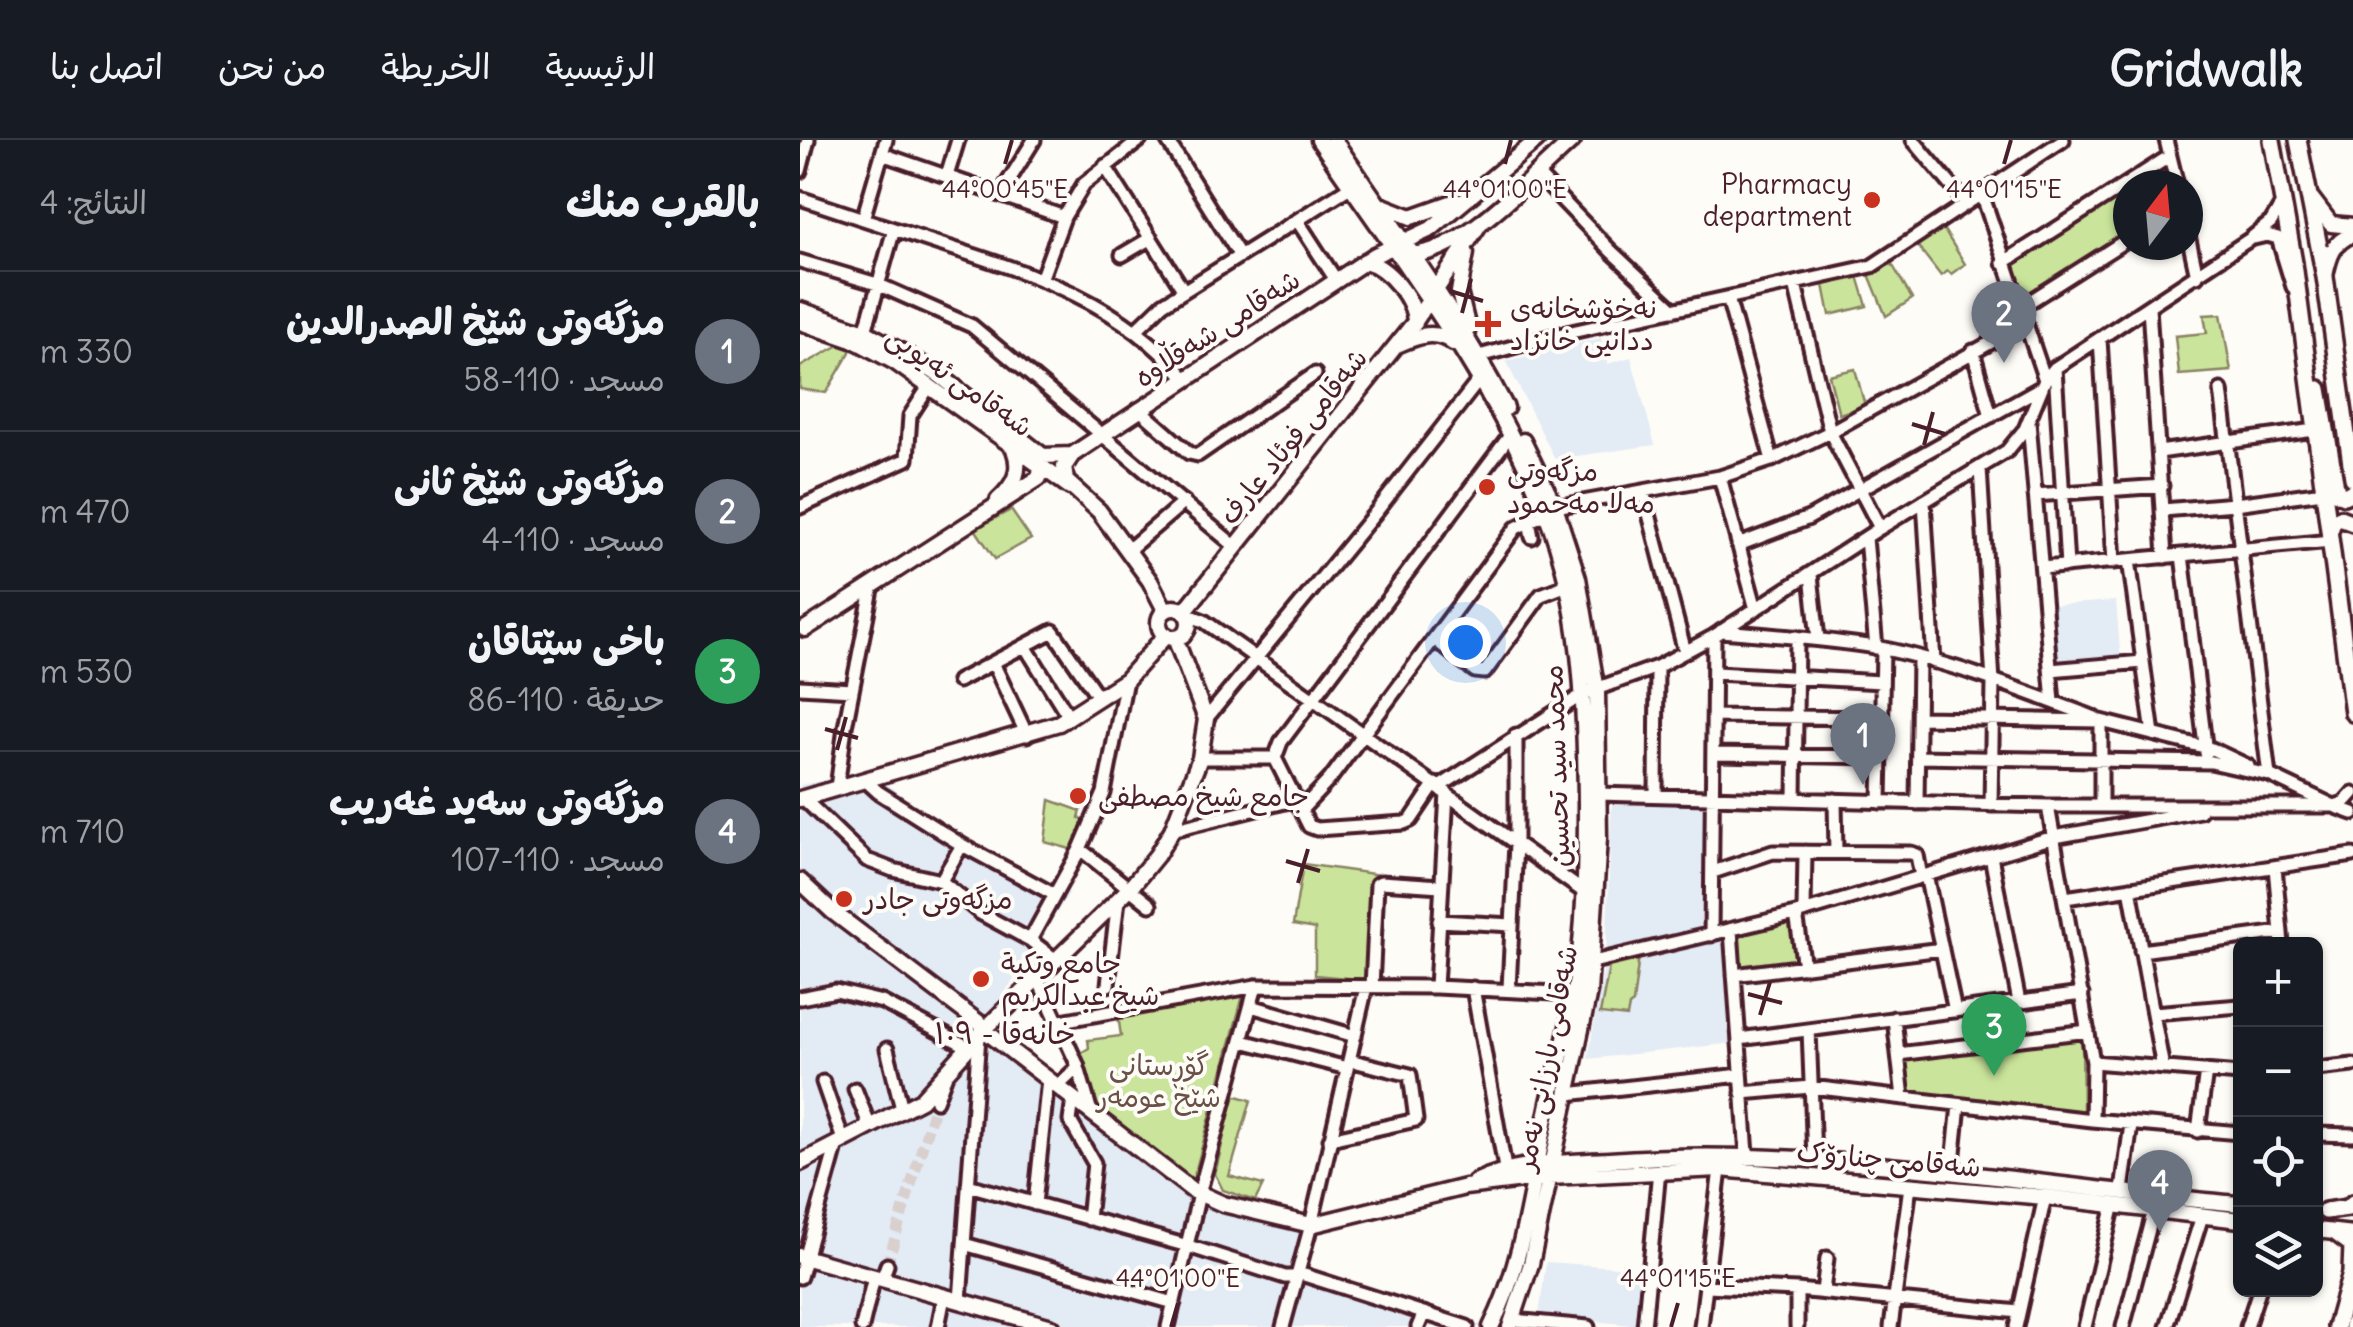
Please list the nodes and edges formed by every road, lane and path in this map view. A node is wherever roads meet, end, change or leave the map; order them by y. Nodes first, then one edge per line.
1 (808, 140) edge
2 (886, 140) edge
3 (958, 140) edge
4 (1034, 140) edge
5 (1140, 140) edge
6 (1167, 140) edge
7 (1319, 140) edge
8 (1334, 140) edge
9 (1537, 140) edge
10 (1573, 140) edge
11 (1913, 140) edge
12 (2064, 140) edge
13 (2166, 140) edge
14 (2272, 140) edge
15 (2298, 140) edge
16 (882, 154) junction
17 (2170, 156) junction
18 (1105, 166) junction
19 (2173, 170) edge
20 (800, 171) edge
21 (1536, 173) junction
22 (947, 176) junction
23 (1350, 186) junction
24 (1475, 193) junction
25 (1000, 194) junction
26 (1982, 194) junction
27 (2309, 194) junction
28 (800, 198) edge
29 (1376, 202) junction
30 (2283, 202) junction
31 (1966, 203) junction
32 (1064, 217) junction
33 (863, 219) junction
34 (1297, 220) junction
35 (1478, 224) junction
36 (2353, 226) edge
37 (894, 229) junction
38 (2353, 234) edge
39 (1151, 238) junction
40 (2250, 240) junction
41 (1403, 248) junction
42 (2113, 249) edge
43 (1122, 255) dead end
44 (1240, 256) junction
45 (2193, 260) edge
46 (1365, 261) junction
47 (800, 262) edge
48 (2003, 264) junction
49 (2197, 276) junction
50 (2324, 276) junction
51 (1042, 277) junction
52 (1336, 280) junction
53 (877, 284) junction
54 (1794, 284) junction
55 (1184, 291) junction
56 (1429, 294) junction
57 (1728, 298) junction
58 (2298, 298) junction
59 (2149, 307) junction
60 (2018, 309) junction
61 (800, 310) edge
62 (1674, 310) junction
63 (800, 322) edge
64 (1414, 324) junction
65 (2024, 324) junction
66 (1135, 331) junction
67 (865, 332) junction
68 (2100, 338) junction
69 (1398, 344) junction
70 (1469, 349) junction
71 (1973, 351) junction
72 (2055, 368) junction
73 (1315, 374) dead end
74 (1186, 379) junction
75 (1479, 380) junction
76 (2043, 384) junction
77 (930, 385) junction
78 (2220, 390) dead end
79 (1139, 409) junction
80 (1991, 416) junction
81 (2029, 420) junction
82 (2314, 430) junction
83 (1830, 432) junction
84 (1510, 434) junction
85 (2350, 435) edge
86 (2227, 442) junction
87 (1095, 443) junction
88 (1014, 448) junction
89 (1036, 452) junction
90 (2158, 452) junction
91 (1072, 456) junction
92 (1772, 460) junction
93 (1980, 468) junction
94 (1042, 469) junction
95 (1720, 477) junction
96 (2353, 478) edge
97 (2162, 486) junction
98 (1859, 488) junction
99 (2110, 490) junction
100 (1643, 491) junction
101 (2323, 492) junction
102 (2353, 492) edge
103 (1020, 493) junction
104 (2062, 493) junction
105 (2035, 495) junction
106 (1083, 496) junction
107 (1184, 502) junction
108 (1924, 502) junction
109 (2235, 504) junction
110 (800, 506) edge
111 (987, 510) junction
112 (1551, 510) junction
113 (2163, 510) junction
114 (1530, 521) junction
115 (2353, 524) edge
116 (1880, 528) junction
117 (2330, 536) junction
118 (1532, 537) dead end
119 (1866, 538) junction
120 (1738, 545) junction
121 (1236, 547) junction
122 (1128, 550) junction
123 (2241, 550) junction
124 (2182, 555) junction
125 (2165, 557) junction
126 (2129, 560) junction
127 (2114, 562) junction
128 (2066, 566) junction
129 (2042, 568) junction
130 (1811, 574) junction
131 (873, 584) junction
132 (1567, 585) junction
133 (1756, 608) junction
134 (1166, 610) junction
135 (1185, 613) junction
136 (802, 631) edge
137 (1718, 633) junction
138 (1170, 636) junction
139 (1797, 637) junction
140 (1434, 638) junction
141 (1818, 639) junction
142 (1025, 646) junction
143 (1880, 648) junction
144 (1686, 652) junction
145 (1256, 658) junction
146 (1919, 658) junction
147 (1934, 662) junction
148 (2143, 662) junction
149 (994, 665) junction
150 (1656, 667) junction
151 (2050, 670) junction
152 (1715, 673) junction
153 (1796, 677) junction
154 (1126, 680) junction
155 (958, 681) dead end
156 (1882, 682) junction
157 (1993, 682) junction
158 (800, 687) edge
159 (852, 690) junction
160 (1591, 692) junction
161 (1099, 698) junction
162 (1314, 698) junction
163 (2053, 702) junction
164 (2353, 713) edge
165 (1714, 716) junction
166 (1796, 716) junction
167 (1069, 717) junction
168 (1882, 718) junction
169 (1920, 718) junction
170 (1206, 719) junction
171 (1992, 720) junction
172 (2101, 721) junction
173 (1364, 733) junction
174 (1026, 734) junction
175 (2152, 734) junction
176 (1516, 735) junction
177 (2206, 748) junction
178 (1714, 754) junction
179 (1796, 754) junction
180 (1881, 756) junction
181 (1918, 757) junction
182 (1275, 758) junction
183 (1992, 759) junction
184 (1194, 760) junction
185 (2101, 761) junction
186 (2206, 762) junction
187 (2270, 775) junction
188 (865, 780) junction
189 (836, 788) junction
190 (1440, 788) junction
191 (1597, 794) junction
192 (2353, 794) edge
193 (1656, 796) junction
194 (1715, 797) junction
195 (1796, 799) junction
196 (804, 800) edge
197 (1835, 800) junction
198 (1880, 802) junction
199 (1917, 802) junction
200 (1300, 804) junction
201 (1991, 804) junction
202 (2048, 806) junction
203 (2101, 806) junction
204 (2229, 806) junction
205 (2334, 806) junction
206 (2353, 813) edge
207 (1172, 830) junction
208 (2054, 838) junction
209 (1516, 843) junction
210 (962, 845) junction
211 (1080, 848) junction
212 (1804, 852) junction
213 (1836, 852) junction
214 (2353, 855) edge
215 (1990, 856) junction
216 (2275, 867) junction
217 (1713, 872) junction
218 (1923, 876) junction
219 (941, 880) junction
220 (800, 881) edge
221 (1441, 886) junction
222 (1132, 888) junction
223 (2130, 888) junction
224 (1584, 892) junction
225 (1056, 895) junction
226 (2065, 898) junction
227 (1118, 900) junction
228 (1150, 906) dead end
229 (1800, 913) junction
230 (1439, 922) junction
231 (1512, 926) junction
232 (1730, 930) junction
233 (1711, 935) junction
234 (2281, 937) edge
235 (1030, 940) junction
236 (2233, 942) edge
237 (1942, 950) junction
238 (2142, 951) junction
239 (1056, 960) junction
240 (1593, 962) junction
241 (1804, 967) junction
242 (1734, 975) junction
243 (1037, 978) junction
244 (1108, 986) dead end
245 (1256, 986) junction
246 (1369, 987) junction
247 (1436, 987) junction
248 (1473, 988) junction
249 (1510, 989) junction
250 (1575, 994) junction
251 (2082, 994) junction
252 (800, 998) edge
253 (2019, 1002) junction
254 (1251, 1006) junction
255 (2233, 1006) edge
256 (1955, 1010) junction
257 (2153, 1012) junction
258 (1894, 1018) junction
259 (1055, 1022) junction
260 (1809, 1030) junction
261 (2088, 1032) junction
262 (979, 1035) junction
263 (1355, 1036) junction
264 (1738, 1039) junction
265 (1242, 1041) junction
266 (887, 1048) dead end
267 (1898, 1054) junction
268 (2093, 1062) junction
269 (1348, 1064) junction
270 (2353, 1065) edge
271 (1078, 1067) junction
272 (2323, 1067) edge
273 (949, 1068) junction
274 (2163, 1068) junction
275 (2206, 1071) junction
276 (2233, 1073) edge
277 (1741, 1075) junction
278 (823, 1082) dead end
279 (1052, 1083) junction
280 (1811, 1088) junction
281 (855, 1089) dead end
282 (1742, 1093) junction
283 (1567, 1094) junction
284 (1903, 1098) junction
285 (1072, 1099) junction
286 (936, 1101) tunnel mouth
287 (900, 1105) dead end
288 (1959, 1105) junction
289 (1092, 1114) junction
290 (2092, 1120) junction
291 (868, 1122) dead end
292 (2131, 1124) junction
293 (2198, 1131) junction
294 (2233, 1132) edge
295 (2323, 1134) edge
296 (2353, 1135) edge
297 (1330, 1138) junction
298 (838, 1140) junction
299 (1747, 1156) junction
300 (1814, 1158) junction
301 (800, 1163) edge
302 (1505, 1168) junction
303 (1720, 1169) junction
304 (1659, 1170) junction
305 (1551, 1171) junction
306 (1533, 1172) junction
307 (1952, 1172) junction
308 (968, 1186) junction
309 (1910, 1186) junction
310 (1465, 1187) junction
311 (1199, 1194) junction
312 (2044, 1196) junction
313 (2118, 1198) junction
314 (2353, 1202) edge
315 (1035, 1204) junction
316 (2233, 1204) edge
317 (2154, 1210) junction
318 (2323, 1211) edge
319 (2323, 1211) edge
320 (2353, 1214) edge
321 (2202, 1216) junction
322 (1088, 1219) junction
323 (2233, 1219) edge
324 (1311, 1225) junction
325 (2323, 1231) edge
326 (2336, 1232) junction
327 (2353, 1234) edge
328 (964, 1244) junction
329 (1188, 1246) junction
330 (803, 1257) edge
331 (1827, 1258) dead end
332 (2352, 1269) edge
333 (1298, 1273) junction
334 (881, 1274) junction
335 (800, 1277) edge
336 (1706, 1286) junction
337 (1798, 1290) junction
338 (1823, 1292) junction
339 (944, 1297) junction
340 (2257, 1297) edge
341 (1895, 1299) junction
342 (960, 1301) junction
343 (1174, 1303) junction
344 (2020, 1312) junction
345 (1424, 1313) junction
346 (1511, 1323) edge
347 (862, 1327) edge
348 (938, 1327) edge
349 (1052, 1327) edge
350 (1168, 1327) edge
351 (1283, 1327) edge
352 (1418, 1327) edge
353 (1468, 1327) edge
354 (1491, 1327) edge
355 (1588, 1327) edge
356 (1644, 1327) edge
357 (1702, 1327) edge
358 (1797, 1327) edge
359 (1891, 1327) edge
360 (2016, 1327) edge
361 (2085, 1327) edge
362 (2123, 1327) edge
363 (2167, 1327) edge
364 (2247, 1327) edge
365 (2336, 1327) edge

1 - 20 street
2 - 16 street
3 - 22 street
4 - 25 street
5 - 18 street
6 - 44 street
7 - 23 main road, محمد سید تحسین
8 - 29 main road
9 - 24 main road
10 - 21 main road
11 - 31 street
12 - 26 street
13 - 17 street
14 - 30 highway
15 - 27 highway
16 - 22 street
16 - 33 street
17 - 19 street
17 - 48 street
18 - 32 street
18 - 39 street
21 - 35 main road
21 - 62 street
22 - 25 street
23 - 34 street
23 - 41 main road, محمد سید تحسین
24 - 29 main road
24 - 41 main road
25 - 32 street
26 - 31 street
26 - 48 street
27 - 36 main road
27 - 50 highway
28 - 33 street
29 - 41 main road
30 - 40 street
30 - 58 highway
31 - 54 street
32 - 51 street
33 - 37 street
34 - 44 street
34 - 52 street
35 - 41 main road
35 - 56 main road, شەقامی فوئاد عارف
35 - 70 main road
37 - 51 street
37 - 53 street
38 - 50 main road
39 - 43 street
39 - 55 street
40 - 49 street
40 - 58 street
41 - 46 main road, شەقامی شەقڵاوە
41 - 56 main road, محمد سید تحسین
41 - 56 main road
42 - 60 street
44 - 55 street
45 - 49 street
46 - 52 main road, شەقامی شەقڵاوە
46 - 64 main road
47 - 53 street
48 - 60 street
49 - 59 street
50 - 85 highway
51 - 66 street
52 - 74 main road, شەقامی شەقڵاوە
53 - 67 street
53 - 87 street
54 - 57 street
54 - 83 street
55 - 66 street
56 - 64 main road, شەقامی فوئاد عارف
56 - 70 main road, محمد سید تحسین
57 - 62 street
57 - 92 street
58 - 82 highway
58 - 102 highway
59 - 68 street
59 - 90 street
60 - 65 street
61 - 67 main road, شەقامی ئەیوبی
62 - 70 street
63 - 77 main road, شەقامی ئەیوبی
64 - 69 main road, شەقامی فوئاد عارف
65 - 71 street
65 - 76 street
66 - 74 street
67 - 89 main road, شەقامی ئەیوبی
68 - 72 street
68 - 99 street
69 - 70 main road
69 - 121 main road, شەقامی فوئاد عارف
70 - 75 main road, محمد سید تحسین
70 - 112 main road, شەقامی بارزانی نەمر
71 - 80 street
71 - 83 street
72 - 76 street
72 - 104 street
73 - 79 street
74 - 79 main road, شەقامی شەقڵاوە
75 - 84 main road, محمد سید تحسین
75 - 145 street
76 - 80 street
76 - 81 street
77 - 88 main road, شەقامی ئەیوبی
77 - 110 street
78 - 86 street
79 - 87 main road, شەقامی شەقڵاوە
80 - 98 street
81 - 93 street
81 - 105 street
82 - 86 street
82 - 101 highway
83 - 92 street
83 - 98 street
84 - 112 main road, محمد سید تحسین
84 - 162 street
85 - 96 highway
86 - 90 street
86 - 109 street
87 - 91 main road, شەقامی شەقڵاوە
87 - 107 street
88 - 94 main road, شەقامی ئەیوبی
88 - 111 main road
89 - 91 main road, شەقامی ئەیوبی
89 - 94 main road
90 - 97 street
91 - 106 main road
92 - 95 street
93 - 108 street
93 - 157 street
94 - 103 main road
94 - 106 main road, شەقامی ئەیوبی
95 - 100 street
95 - 120 street
97 - 99 street
97 - 113 street
98 - 116 street
98 - 120 street
99 - 104 street
99 - 127 street
100 - 112 street
100 - 144 street
101 - 109 street
101 - 117 highway
103 - 106 main road
103 - 111 main road
104 - 105 street
104 - 128 street
105 - 129 street
106 - 122 main road
107 - 121 street
107 - 122 street
108 - 116 street
108 - 147 street
109 - 113 street
109 - 123 street
111 - 131 main road
112 - 114 street
112 - 132 main road, محمد سید تحسین
112 - 160 main road, شەقامی بارزانی نەمر
113 - 125 street
114 - 118 street
114 - 140 street
115 - 117 highway
116 - 119 street
117 - 123 street
117 - 164 highway
119 - 130 street
119 - 143 street
120 - 133 street
121 - 135 main road, شەقامی فوئاد عارف
122 - 134 main road
123 - 124 street
123 - 187 street
124 - 125 street
124 - 177 street
125 - 126 street
126 - 127 street
126 - 148 street
127 - 128 street
128 - 129 street
129 - 151 street
130 - 133 street
130 - 141 street
131 - 136 main road
131 - 159 street
132 - 140 street
132 - 160 main road, محمد سید تحسین
133 - 137 street
134 - 135 main road
134 - 138 main road
135 - 138 main road
135 - 145 street
137 - 139 street
137 - 144 street
137 - 152 street
138 - 154 main road
138 - 170 main road
139 - 141 street
139 - 153 street
140 - 173 street
141 - 143 street
142 - 149 street
142 - 161 street
142 - 167 street
143 - 146 street
143 - 156 street
144 - 150 street
145 - 162 street
145 - 170 street
146 - 147 street
146 - 169 street
147 - 157 street
148 - 151 street
148 - 175 street
149 - 155 street
149 - 174 street
150 - 160 street
150 - 193 street
151 - 163 street
152 - 153 street
152 - 165 street
153 - 156 street
153 - 166 street
154 - 161 main road
154 - 211 street
156 - 168 street
157 - 163 street
157 - 171 street
158 - 159 street
159 - 189 street
160 - 176 street
160 - 191 main road, شەقامی بارزانی نەمر
160 - 224 main road, محمد سید تحسین
161 - 167 main road
162 - 173 street
162 - 182 street
163 - 172 street
165 - 166 street
165 - 178 street
166 - 168 street
166 - 179 street
167 - 174 main road
168 - 180 street
169 - 171 street
169 - 181 street
170 - 184 main road
171 - 172 street
171 - 183 street
172 - 175 street
172 - 185 street
173 - 190 street
173 - 200 street
174 - 188 main road
175 - 177 street
176 - 190 street
176 - 209 street
177 - 186 street
177 - 187 street
178 - 179 street
178 - 194 street
179 - 180 street
179 - 195 street
180 - 198 street
181 - 183 street
181 - 199 street
182 - 184 street
182 - 200 street
183 - 185 street
183 - 201 street
184 - 207 main road
185 - 186 street
185 - 203 street
186 - 187 street
187 - 205 street
188 - 189 main road
188 - 210 street
189 - 196 main road
190 - 200 street
190 - 209 street
190 - 221 street
191 - 193 street
191 - 240 main road, شەقامی بارزانی نەمر
192 - 205 street
193 - 194 street
194 - 195 street
194 - 217 street
195 - 197 street
196 - 219 street
197 - 198 street
197 - 213 street
198 - 199 street
199 - 201 street
200 - 207 street
201 - 202 street
202 - 203 street
202 - 208 street
203 - 204 street
204 - 205 street
204 - 208 street
205 - 206 street
207 - 222 main road
208 - 215 street
208 - 226 street
209 - 224 street
209 - 231 street
210 - 219 street
210 - 225 street
211 - 222 street
211 - 225 street
212 - 213 street
212 - 217 street
212 - 229 street
213 - 218 street
214 - 216 street
215 - 218 street
215 - 253 street
216 - 223 street
216 - 234 street
217 - 233 street
218 - 229 street
218 - 237 street
219 - 235 street
220 - 262 main road
221 - 230 street
221 - 246 street
222 - 227 main road
222 - 228 street
223 - 226 street
223 - 238 street
224 - 250 main road, محمد سید تحسین
225 - 235 street
226 - 251 street
227 - 239 main road
227 - 244 street
229 - 232 street
229 - 241 street
230 - 231 street
230 - 247 street
231 - 249 street
232 - 233 street
232 - 242 street
233 - 240 street
235 - 239 street
236 - 238 street
237 - 241 street
237 - 256 street
238 - 257 street
239 - 243 main road
240 - 283 main road, شەقامی بارزانی نەمر
241 - 242 street
242 - 264 street
243 - 259 street
243 - 262 main road
245 - 246 street
245 - 254 street
245 - 259 street
246 - 247 street
246 - 263 street
247 - 248 street
248 - 249 street
248 - 302 street
249 - 250 street
250 - 306 main road, محمد سید تحسین
251 - 253 street
251 - 261 street
252 - 262 street
253 - 256 street
254 - 263 street
254 - 265 street
255 - 257 street
256 - 258 street
257 - 274 street
258 - 260 street
258 - 267 street
259 - 271 street
260 - 264 street
260 - 280 street
261 - 267 street
261 - 268 street
262 - 273 main road
262 - 279 main road
262 - 308 street
263 - 269 street
264 - 277 street
265 - 269 street
265 - 311 street
266 - 287 street
267 - 284 street
268 - 274 street
268 - 290 street
269 - 297 street
269 - 297 street
270 - 272 street
271 - 279 street
271 - 289 street
273 - 286 street
273 - 298 main road
274 - 275 street
275 - 276 street
275 - 293 street
277 - 282 street
277 - 283 street
278 - 298 street
279 - 285 main road
279 - 315 street
280 - 282 street
280 - 284 street
280 - 300 street
281 - 291 street
282 - 299 street
283 - 305 main road, شەقامی بارزانی نەمر
284 - 288 street
285 - 289 main road
285 - 322 street
288 - 290 street
288 - 307 street
289 - 311 main road
290 - 292 street
292 - 293 street
292 - 313 street
293 - 294 street
295 - 296 street
297 - 324 street
298 - 301 main road
298 - 330 street
299 - 300 main road, شەقامی چنارۆک
299 - 305 main road, شەقامی چنارۆک
300 - 307 main road, شەقامی چنارۆک
302 - 306 main road
302 - 310 main road
303 - 304 main road, شەقامی چنارۆک
303 - 309 main road, شەقامی چنارۆک
303 - 336 street
304 - 305 main road, شەقامی چنارۆک
304 - 356 street
305 - 306 main road, شەقامی چنارۆک
305 - 346 main road, شەقامی بارزانی نەمر
306 - 310 main road
306 - 354 main road, محمد سید تحسین
307 - 313 main road, شەقامی چنارۆک
308 - 315 street
308 - 328 street
309 - 312 main road, شەقامی چنارۆک
309 - 341 street
310 - 324 main road
311 - 324 main road
311 - 329 street
312 - 313 main road, شەقامی چنارۆک
312 - 344 street
313 - 316 main road, شەقامی چنارۆک
313 - 317 main road, شەقامی چنارۆک
313 - 361 street
314 - 318 highway
315 - 322 street
317 - 321 main road, شەقامی چنارۆک
317 - 362 street
319 - 320 main road
321 - 323 main road, شەقامی چنارۆک
321 - 363 street
322 - 329 street
324 - 333 street
325 - 326 main road
326 - 327 main road
326 - 332 highway
328 - 342 street
328 - 343 street
329 - 333 street
329 - 343 street
330 - 334 main road
330 - 335 street
331 - 338 street
332 - 365 highway
333 - 345 street
333 - 351 street
334 - 339 main road
334 - 347 street
336 - 337 street
336 - 357 street
337 - 338 street
337 - 358 street
338 - 341 street
339 - 342 main road
339 - 348 street
340 - 364 street
341 - 344 street
341 - 359 street
342 - 349 main road
343 - 350 street
344 - 360 street
345 - 352 street
345 - 353 street
346 - 355 street

